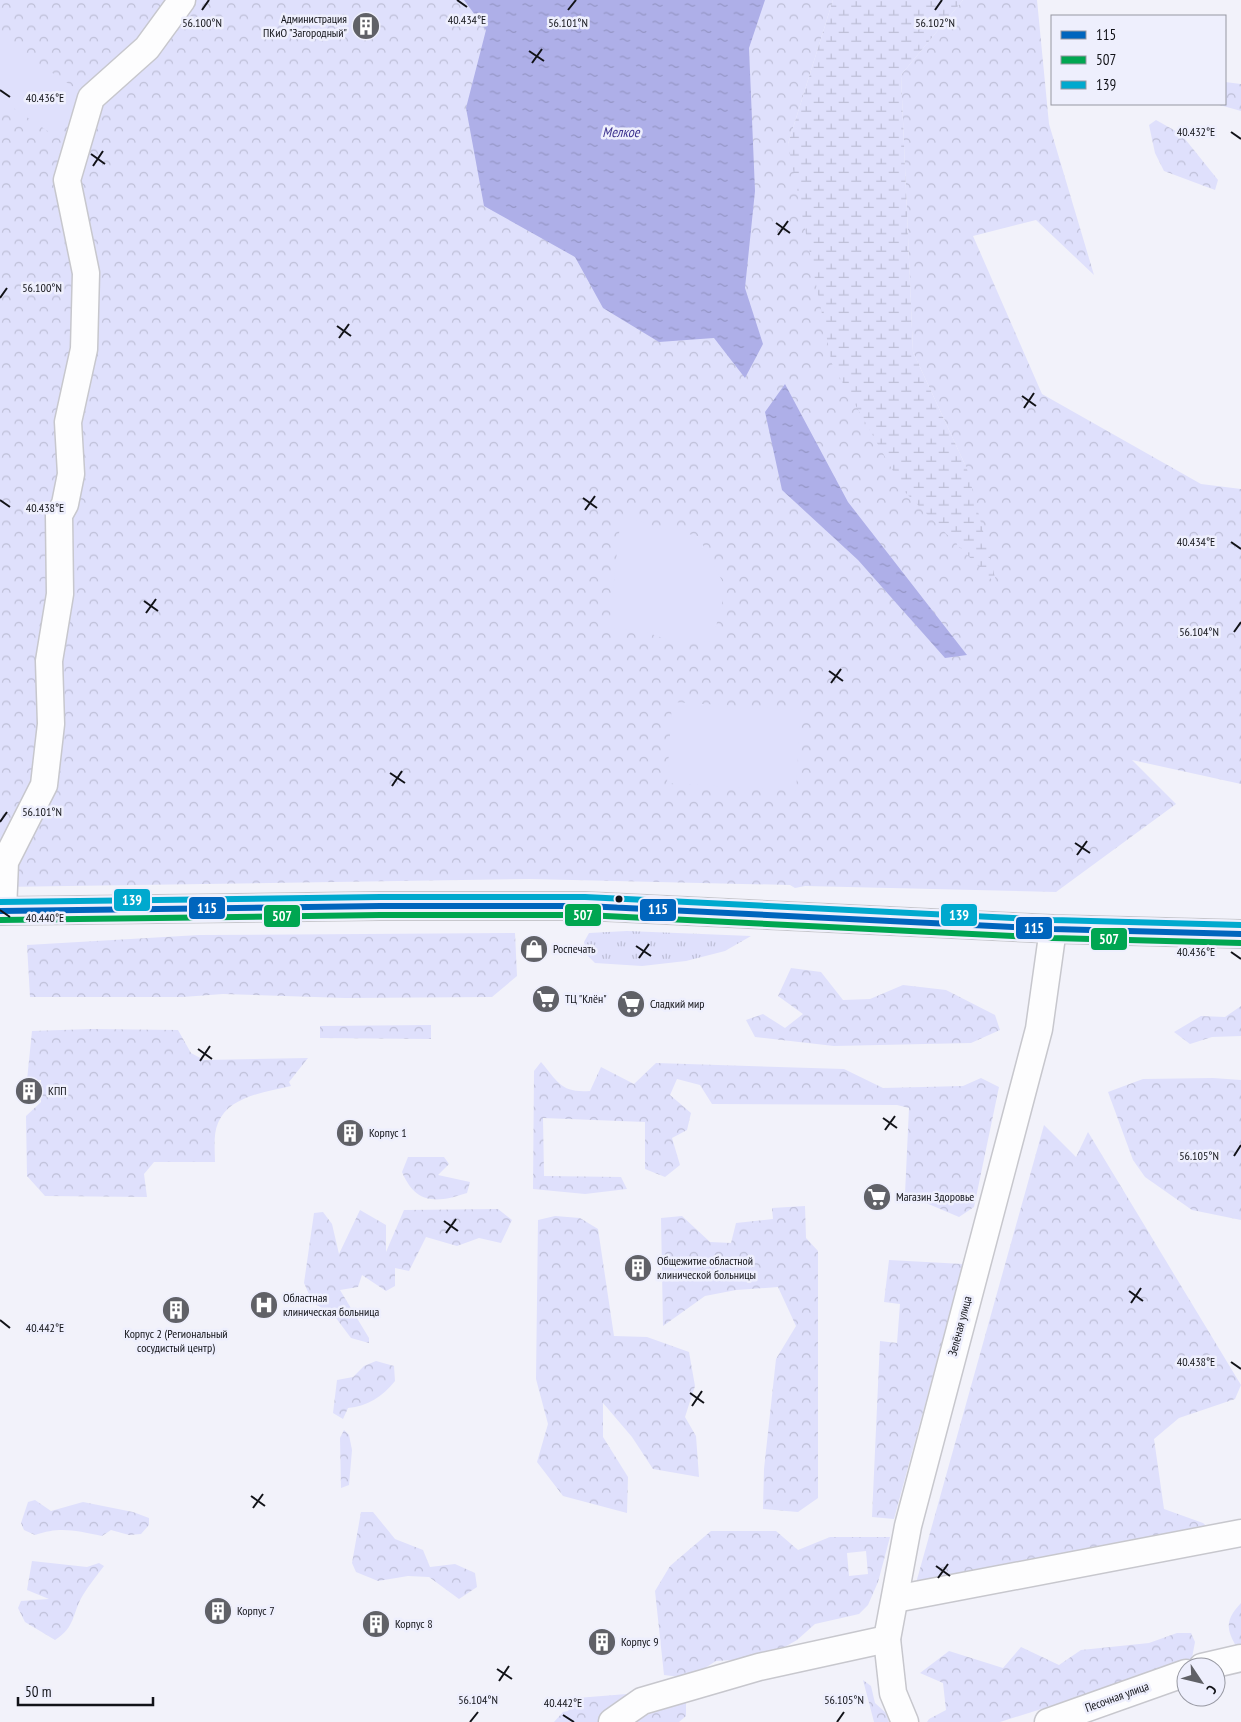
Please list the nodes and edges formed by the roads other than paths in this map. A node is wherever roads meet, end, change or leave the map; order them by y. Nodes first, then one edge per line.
1 (182, 0) edge
2 (1, 911) edge
3 (1053, 929) junction
4 (1241, 934) edge
5 (1241, 1534) edge
6 (896, 1599) junction
7 (887, 1639) junction
8 (1241, 1658) edge
9 (1226, 1661) edge
10 (1176, 1676) edge
11 (612, 1722) edge
12 (905, 1722) edge
13 (1048, 1722) edge

1 - 2 street
2 - 3 main road
3 - 4 main road
3 - 6 street, Зелёная улица
5 - 6 street
6 - 7 street, Зелёная улица
7 - 11 street
7 - 12 street, Зелёная улица
8 - 9 street
10 - 13 street, Песочная улица

